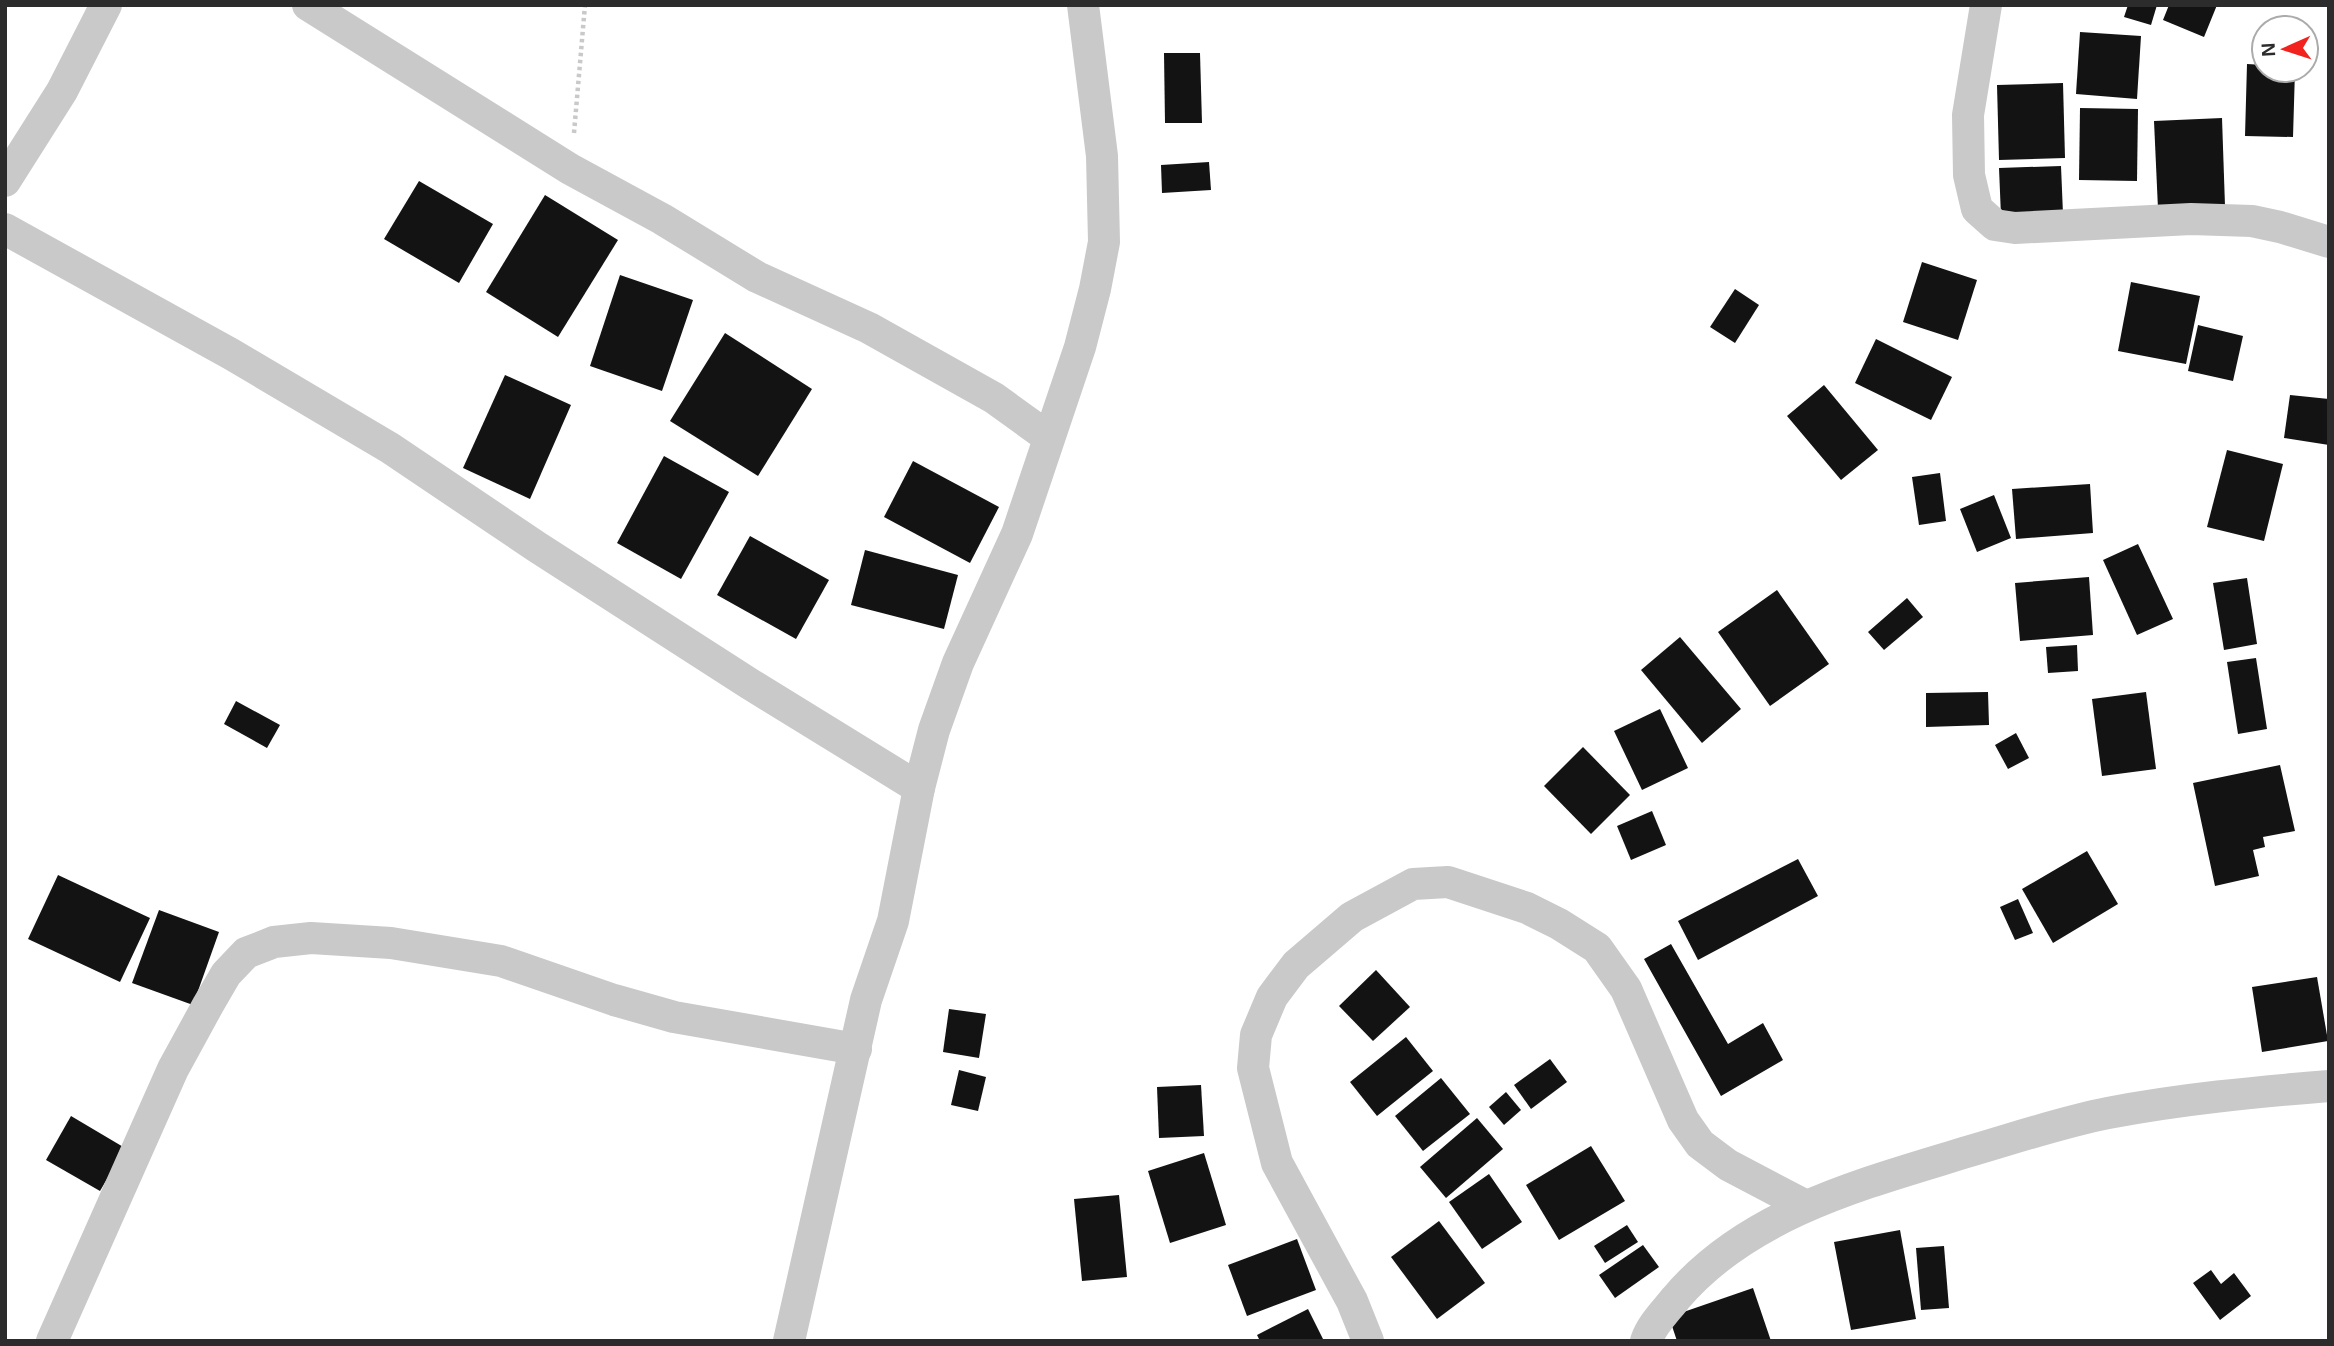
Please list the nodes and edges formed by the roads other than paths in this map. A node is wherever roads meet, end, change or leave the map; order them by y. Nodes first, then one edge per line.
1 (106, 5) edge
2 (308, 5) edge
3 (1083, 5) edge
4 (1986, 5) edge
5 (5, 181) edge
6 (5, 229) edge
7 (2329, 242) edge
8 (1048, 437) junction
9 (919, 789) junction
10 (856, 1049) junction
11 (2329, 1086) edge
12 (1806, 1206) junction
13 (52, 1341) edge
14 (789, 1341) edge
15 (1368, 1341) edge
16 (1646, 1341) edge

1 - 5 street
2 - 8 street
3 - 8 street
4 - 7 street
6 - 9 street
8 - 9 street
9 - 10 street
10 - 13 street
10 - 14 street
11 - 12 street
12 - 15 street
12 - 16 street

